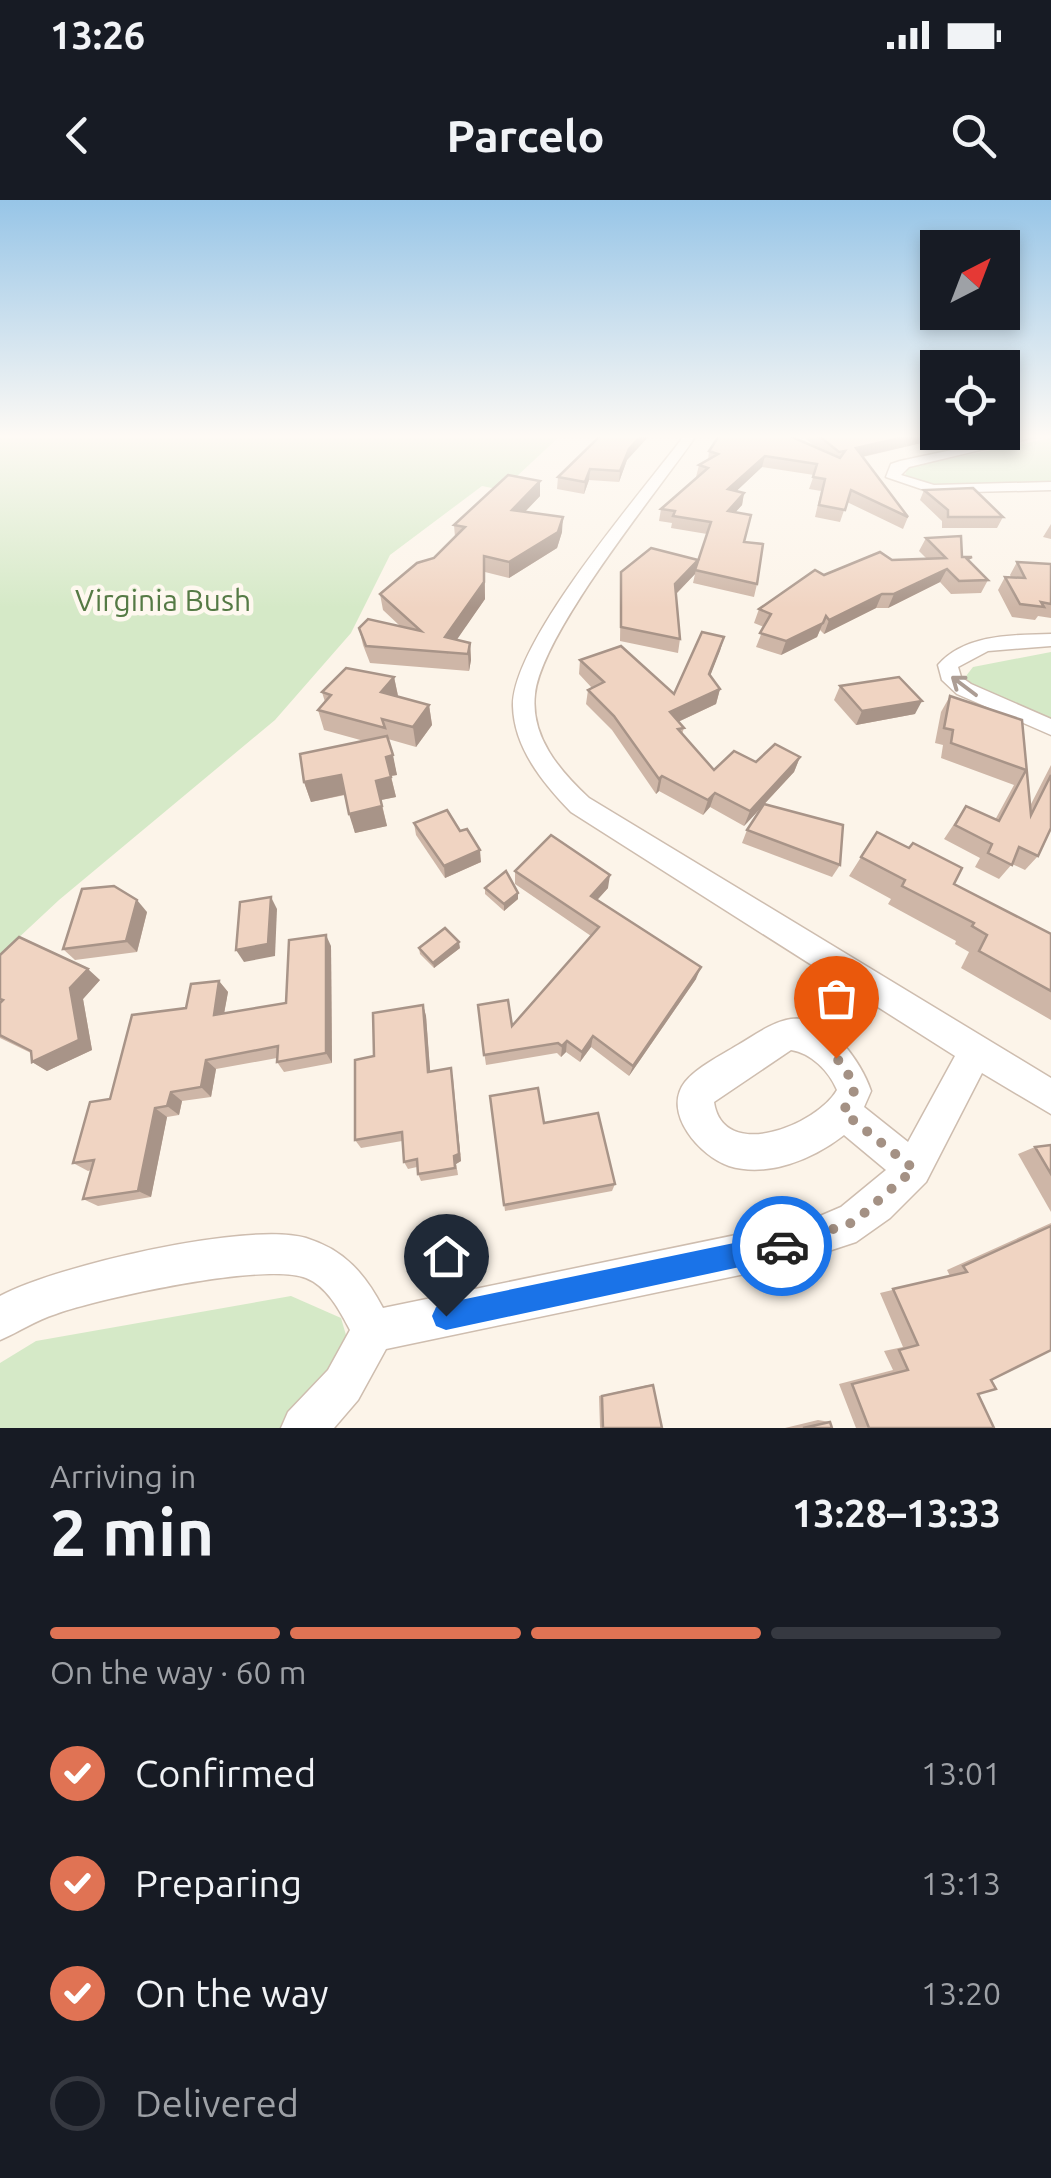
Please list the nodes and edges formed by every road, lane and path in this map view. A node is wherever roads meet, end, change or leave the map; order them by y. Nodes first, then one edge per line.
1 (649, 493) edge
2 (1051, 640) edge
3 (1051, 728) edge
4 (974, 1050) junction
5 (1051, 1097) edge
6 (843, 1112) dead end
7 (914, 1169) junction
8 (0, 1320) edge
9 (373, 1331) junction
10 (304, 1428) edge

1 - 4 street
3 -> 2 street
4 - 5 street
4 - 7 street
6 - 7 street
7 - 9 street
8 - 9 street
9 - 10 street

